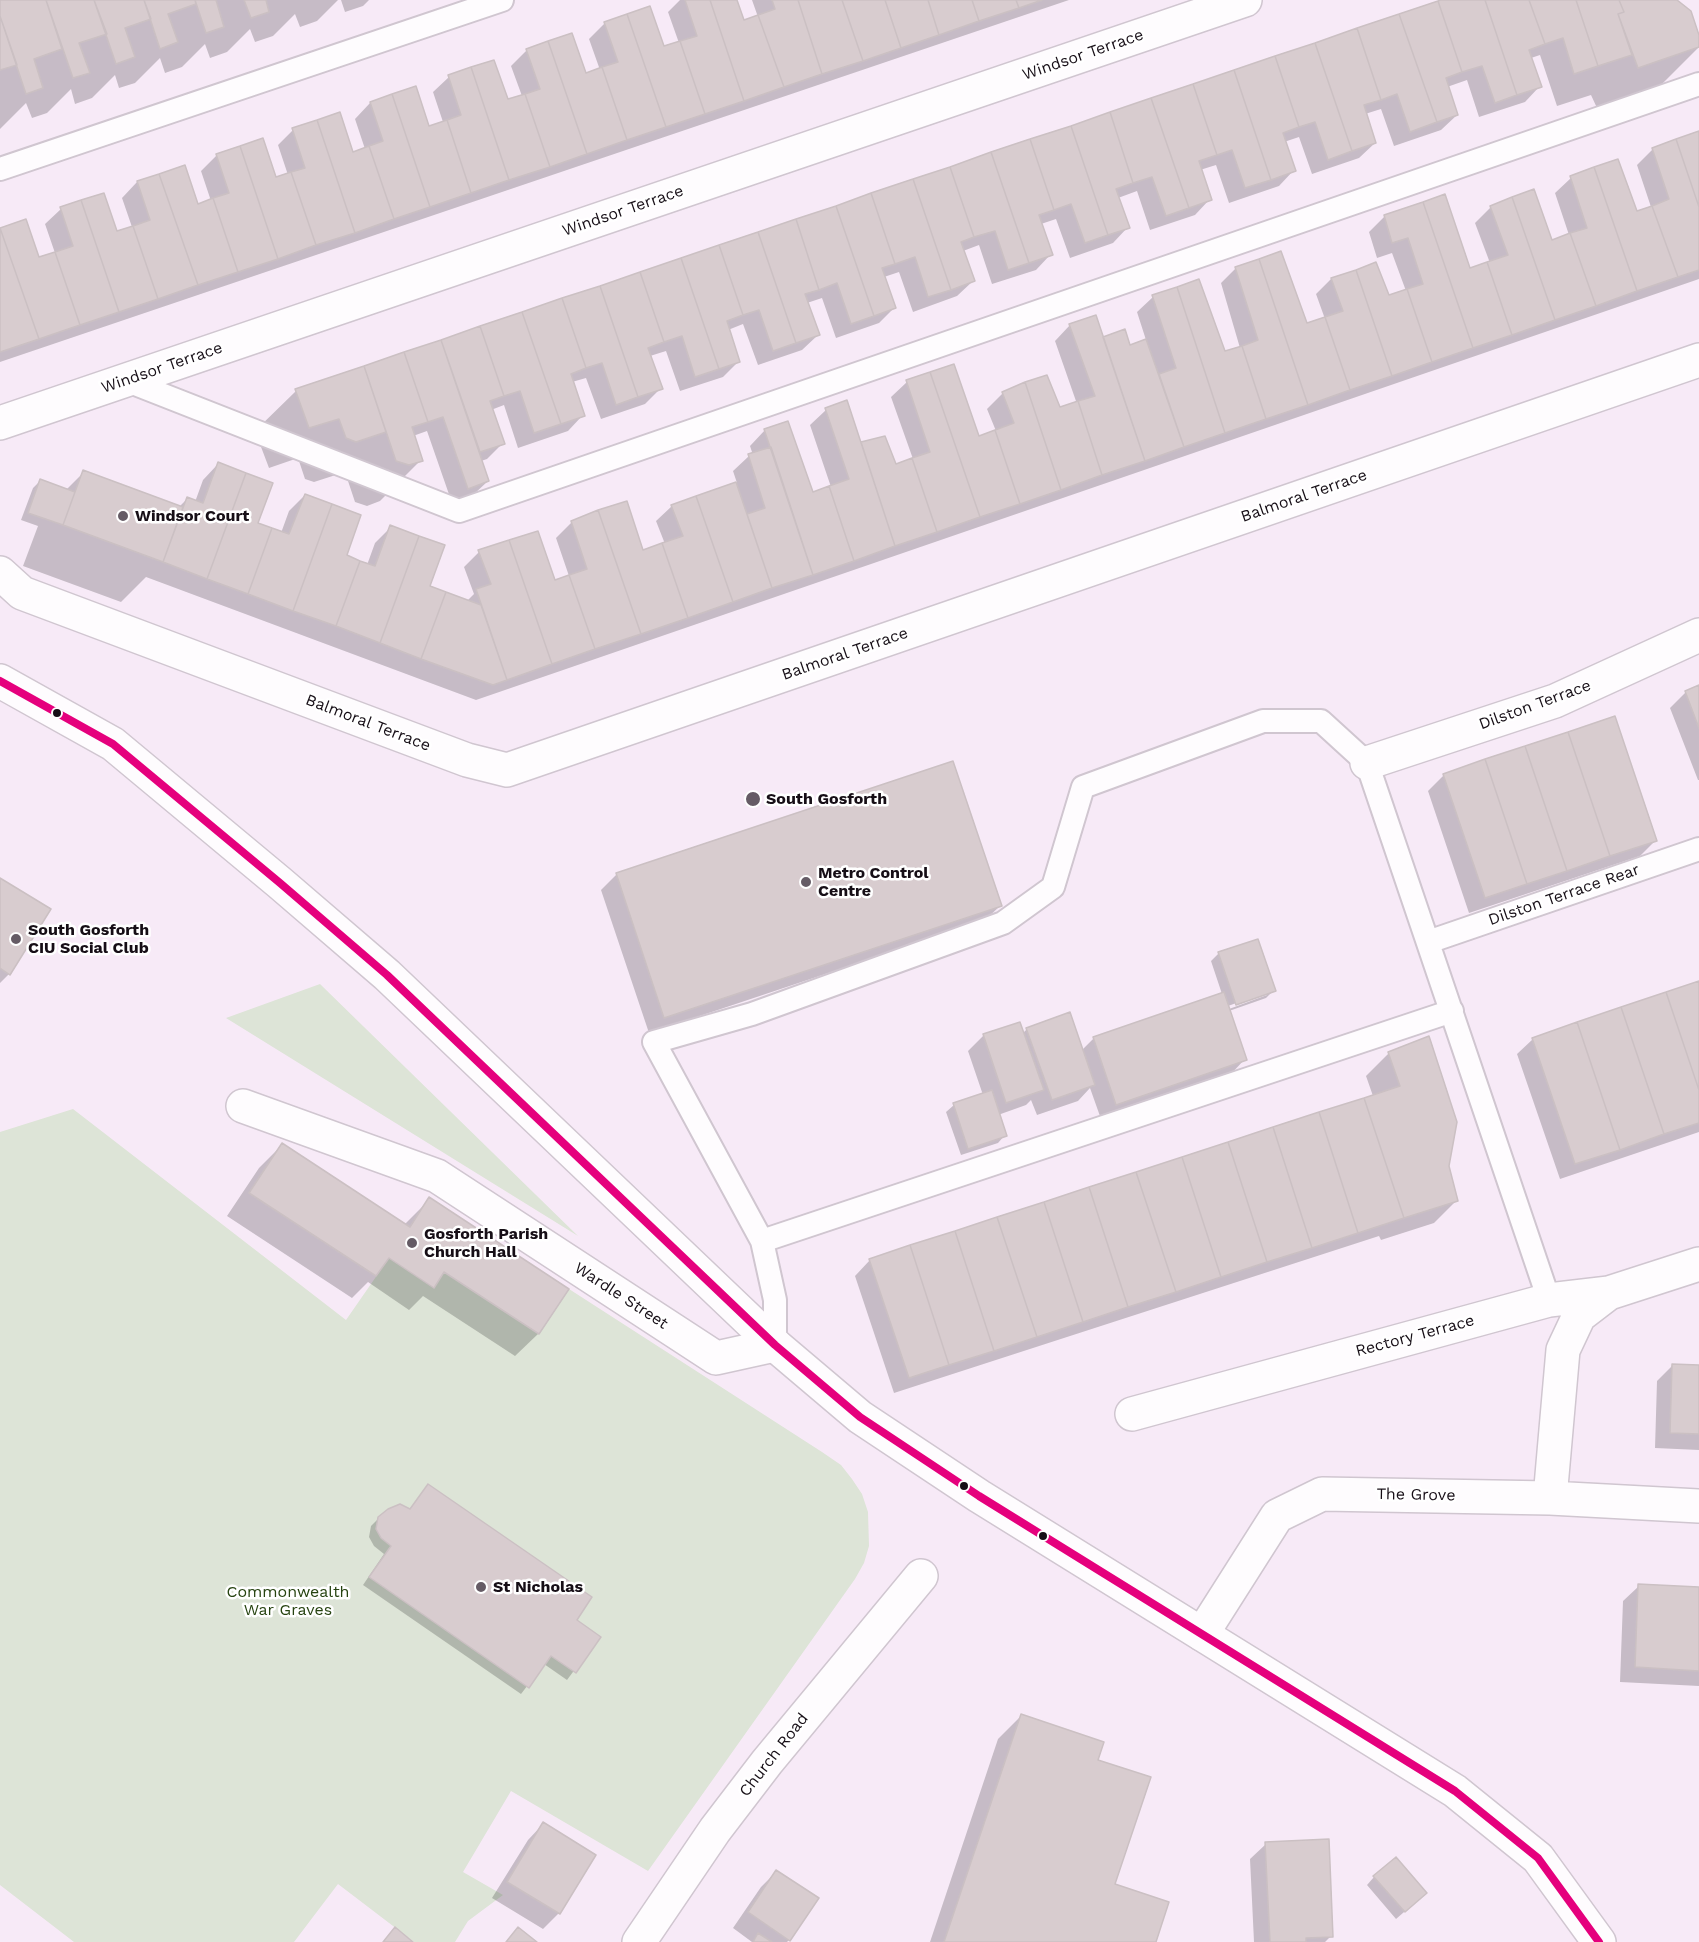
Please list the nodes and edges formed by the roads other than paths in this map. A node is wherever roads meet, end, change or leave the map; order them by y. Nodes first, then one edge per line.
1 (502, 0) edge
2 (1245, 0) edge
3 (1699, 84) edge
4 (0, 169) edge
5 (1699, 360) edge
6 (125, 380) junction
7 (0, 423) edge
8 (0, 573) edge
9 (1699, 635) edge
10 (0, 681) edge
11 (1367, 763) junction
12 (1699, 849) edge
13 (1428, 942) junction
14 (1452, 1011) junction
15 (243, 1106) dead end
16 (762, 1241) junction
17 (1699, 1264) edge
18 (1609, 1293) junction
19 (1549, 1300) junction
20 (776, 1345) junction
21 (1132, 1414) dead end
22 (1550, 1498) junction
23 (1699, 1506) edge
24 (921, 1576) dead end
25 (1202, 1634) junction
26 (639, 1942) edge
27 (1599, 1942) edge

1 - 4 lane
2 - 6 street, Windsor Terrace
3 - 6 lane
5 - 8 street, Balmoral Terrace
6 - 7 street, Windsor Terrace
9 - 11 street, Dilston Terrace
10 - 20 street
11 - 13 lane
11 - 16 lane
12 - 13 lane, Dilston Terrace Rear
13 - 14 lane
14 - 16 lane
14 - 19 lane
15 - 20 street, Wardle Street
16 - 20 lane
17 - 18 street, Rectory Terrace
18 - 19 street, Rectory Terrace
18 - 22 street
19 - 21 street, Rectory Terrace
20 - 25 street
22 - 23 street, The Grove
22 - 25 street, The Grove
24 - 26 street, Church Road
25 - 27 street

